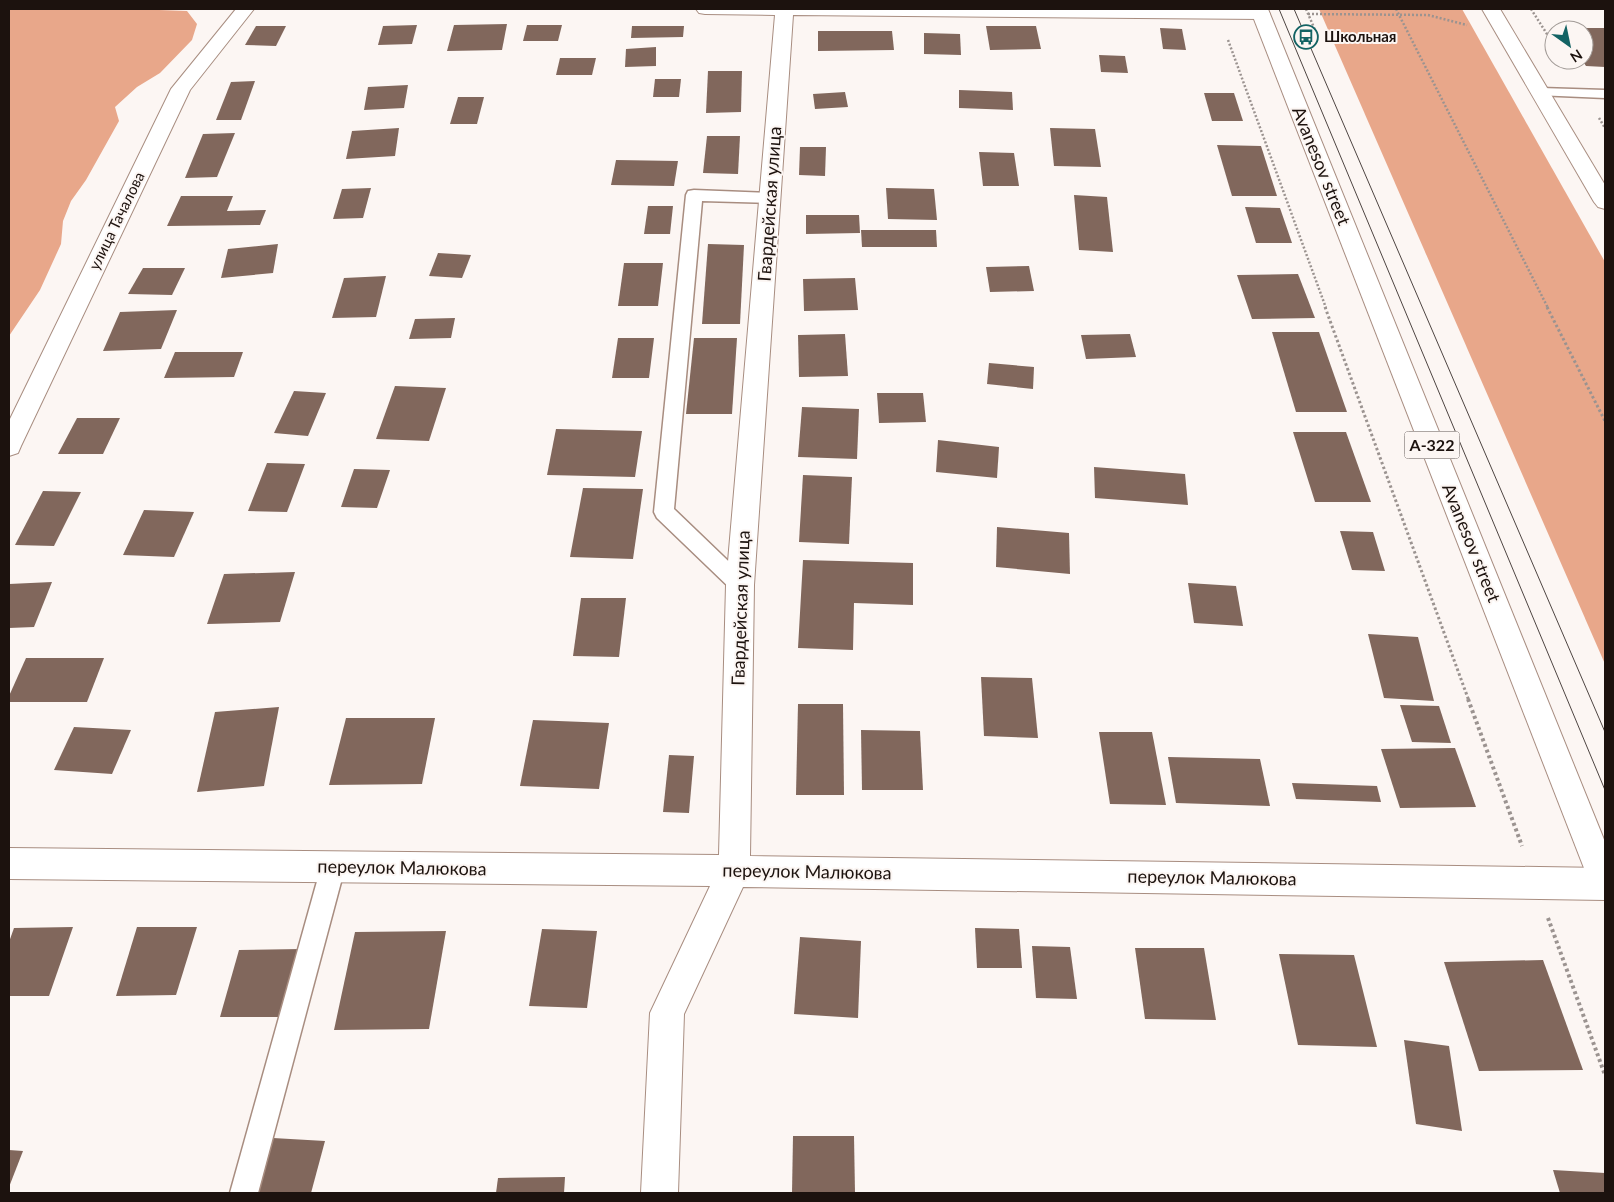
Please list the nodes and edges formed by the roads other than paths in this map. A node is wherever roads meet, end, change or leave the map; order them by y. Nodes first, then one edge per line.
1 (245, 9) edge
2 (705, 9) edge
3 (784, 9) edge
4 (1491, 9) edge
5 (1260, 11) edge
6 (1541, 92) junction
7 (1605, 94) edge
8 (770, 198) junction
9 (1605, 202) edge
10 (9, 446) edge
11 (740, 585) junction
12 (9, 864) edge
13 (333, 867) junction
14 (734, 871) junction
15 (1605, 883) edge
16 (244, 1193) edge
17 (659, 1193) edge

1 - 10 main road, улица Тачалова
2 - 3 main road
3 - 5 main road
3 - 8 main road, Гвардейская улица
4 - 6 main road
5 - 15 main road, Avanesov street / А-322
6 - 7 lane
6 - 9 main road
8 - 11 main road, Гвардейская улица
8 - 11 lane
11 - 14 main road, Гвардейская улица
12 - 13 main road, переулок Малюкова
13 - 14 main road, переулок Малюкова
13 - 16 lane
14 - 15 main road, переулок Малюкова
14 - 17 main road, Гвардейская улица

